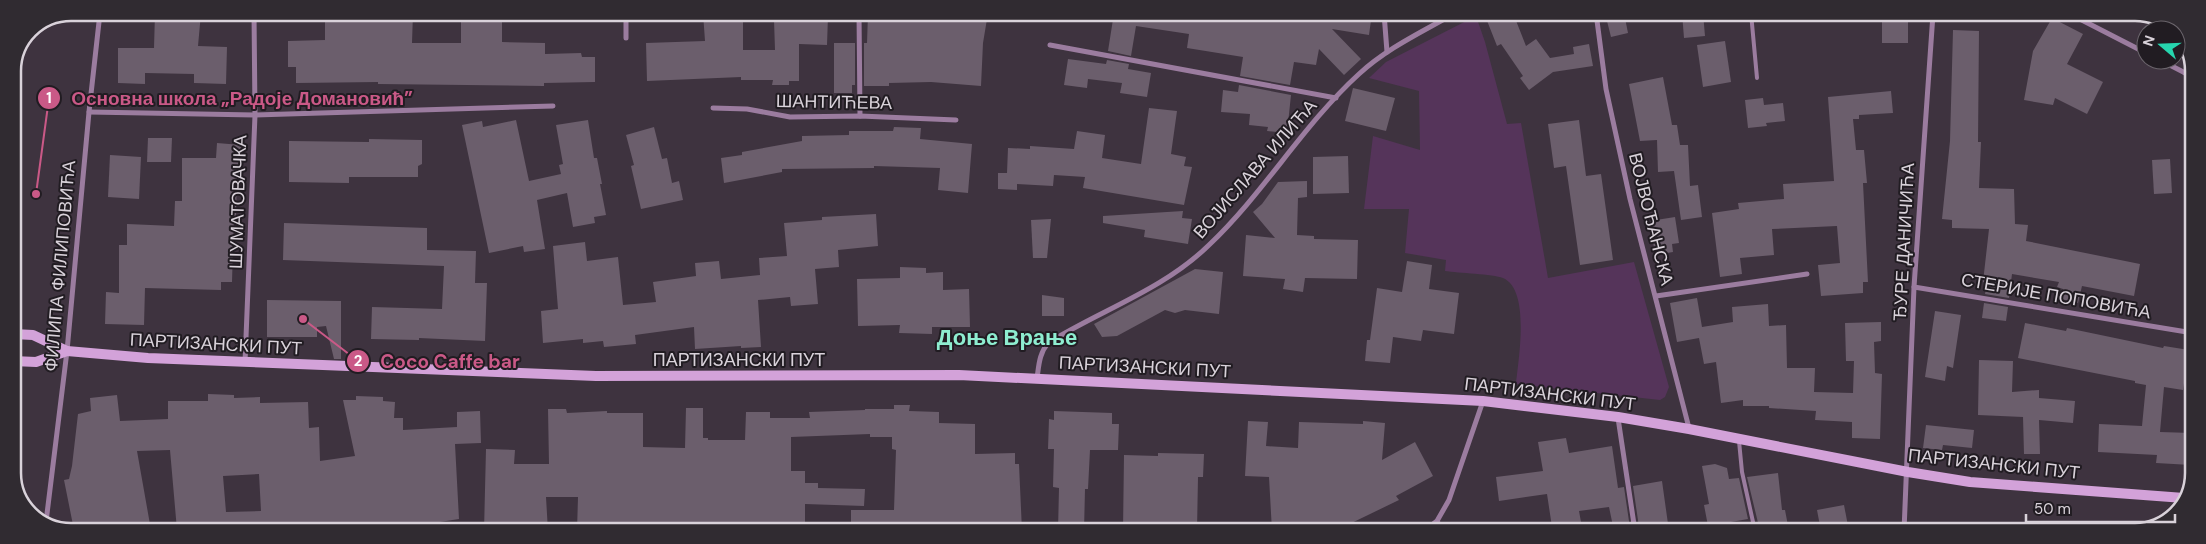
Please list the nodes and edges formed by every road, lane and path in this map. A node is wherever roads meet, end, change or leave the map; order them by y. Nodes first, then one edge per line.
1 (99, 21) edge
2 (254, 21) edge
3 (626, 21) edge
4 (859, 21) edge
5 (1385, 21) edge
6 (1441, 21) edge
7 (1597, 21) edge
8 (1752, 21) edge
9 (1933, 21) edge
10 (2084, 21) edge
11 (626, 38) dead end
12 (1050, 45) dead end
13 (2136, 48) edge
14 (1387, 52) junction
15 (2179, 70) edge
16 (2185, 73) edge
17 (1758, 78) dead end
18 (1336, 98) junction
19 (553, 106) dead end
20 (713, 108) dead end
21 (89, 112) junction
22 (255, 115) junction
23 (860, 116) junction
24 (956, 120) dead end
25 (1807, 274) dead end
26 (1914, 286) junction
27 (1656, 296) junction
28 (2185, 332) edge
29 (21, 334) edge
30 (67, 351) junction
31 (21, 361) edge
32 (245, 362) junction
33 (1037, 378) junction
34 (1483, 401) junction
35 (1618, 417) junction
36 (1689, 429) junction
37 (1739, 439) junction
38 (1908, 472) junction
39 (2178, 498) edge
40 (47, 516) edge
41 (1437, 521) joint
42 (1434, 523) edge
43 (1634, 523) edge
44 (1753, 523) edge
45 (1905, 523) edge

1 - 21 street, ФИЛИПА ФИЛИПОВИЋА
2 - 22 street, ШУМАТОВАЧКА
3 - 11 street
4 - 23 street
5 - 14 street
6 - 14 street, ВОЈИСЛАВА ИЛИЋА
7 - 27 street, ВОЈВОЂАНСКА
8 - 17 lane
9 - 26 street, ЂУРЕ ДАНИЧИЋА
10 - 13 street
12 - 18 street
14 - 18 street, ВОЈИСЛАВА ИЛИЋА
15 - 16 street
18 - 33 street, ВОЈИСЛАВА ИЛИЋА
19 - 22 street
20 - 23 street, ШАНТИЋЕВА
21 - 22 street
21 - 30 street, ФИЛИПА ФИЛИПОВИЋА
22 - 32 street, ШУМАТОВАЧКА
23 - 24 street, ШАНТИЋЕВА
25 - 27 street
26 - 28 street, СТЕРИЈЕ ПОПОВИЋА
26 - 38 street, ЂУРЕ ДАНИЧИЋА
27 - 36 street, ВОЈВОЂАНСКА
29 - 30 main road, ПАРТИЗАНСКИ ПУТ
30 - 31 main road, ПАРТИЗАНСКИ ПУТ
30 - 32 main road, ПАРТИЗАНСКИ ПУТ
30 - 40 street, ФИЛИПА ФИЛИПОВИЋА
32 - 33 main road, ПАРТИЗАНСКИ ПУТ
33 - 34 main road, ПАРТИЗАНСКИ ПУТ
34 - 35 main road, ПАРТИЗАНСКИ ПУТ
34 - 41 street
35 - 36 main road, ПАРТИЗАНСКИ ПУТ
35 - 43 street
36 - 37 main road, ПАРТИЗАНСКИ ПУТ
37 - 38 main road, ПАРТИЗАНСКИ ПУТ
37 - 44 lane
38 - 39 main road, ПАРТИЗАНСКИ ПУТ
38 - 45 street, ЂУРЕ ДАНИЧИЋА
41 - 42 street

